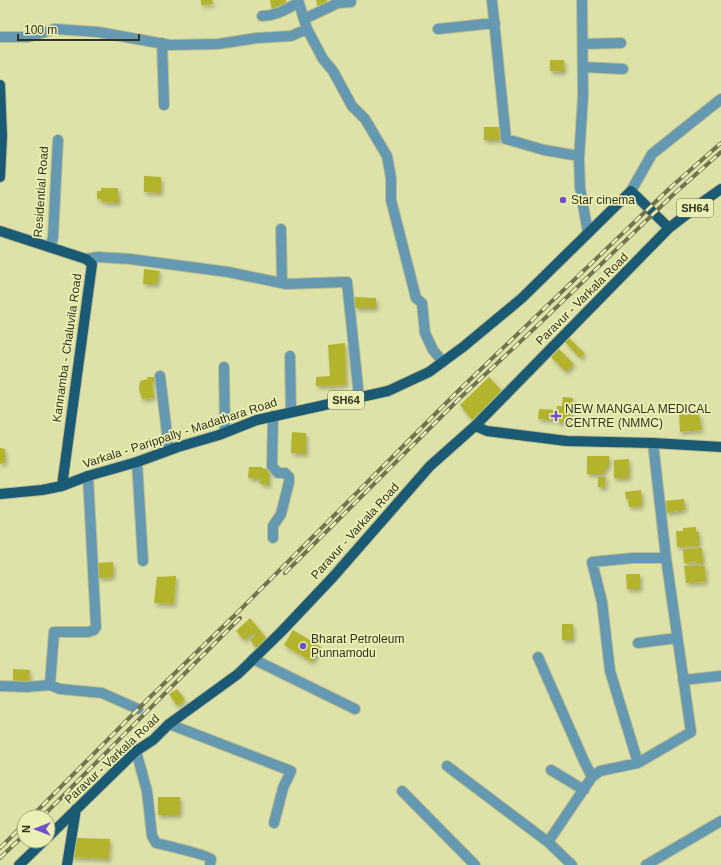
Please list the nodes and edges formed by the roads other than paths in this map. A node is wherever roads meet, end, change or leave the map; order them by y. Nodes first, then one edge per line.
1 (582, 0) edge
2 (492, 1) edge
3 (298, 2) edge
4 (351, 2) dead end
5 (262, 16) dead end
6 (304, 19) junction
7 (495, 23) junction
8 (307, 29) junction
9 (438, 29) dead end
10 (0, 37) edge
11 (622, 43) dead end
12 (162, 44) junction
13 (583, 44) junction
14 (583, 67) junction
15 (623, 69) dead end
16 (0, 85) edge
17 (0, 93) edge
18 (721, 99) edge
19 (164, 105) dead end
20 (58, 140) dead end
21 (579, 156) junction
22 (0, 177) edge
23 (721, 189) edge
24 (631, 191) junction
25 (281, 228) dead end
26 (669, 228) junction
27 (0, 231) edge
28 (588, 233) junction
29 (51, 246) junction
30 (86, 259) junction
31 (282, 283) junction
32 (290, 356) dead end
33 (443, 362) junction
34 (224, 367) dead end
35 (160, 376) dead end
36 (359, 397) junction
37 (291, 412) junction
38 (273, 416) junction
39 (475, 426) junction
40 (225, 432) junction
41 (653, 443) junction
42 (721, 447) edge
43 (169, 450) junction
44 (137, 462) junction
45 (88, 476) junction
46 (62, 486) junction
47 (0, 494) edge
48 (273, 538) dead end
49 (666, 558) junction
50 (143, 561) dead end
51 (677, 638) junction
52 (638, 643) dead end
53 (538, 657) dead end
54 (253, 659) junction
55 (721, 676) edge
56 (683, 680) junction
57 (50, 685) junction
58 (0, 686) edge
59 (138, 709) dead end
60 (355, 709) dead end
61 (169, 724) junction
62 (136, 751) junction
63 (638, 763) junction
64 (447, 766) dead end
65 (551, 770) dead end
66 (592, 777) junction
67 (584, 790) junction
68 (402, 792) dead end
69 (76, 809) junction
70 (721, 821) edge
71 (274, 823) dead end
72 (56, 829) edge
73 (548, 842) junction
74 (36, 849) edge
75 (19, 865) edge
76 (68, 865) edge
77 (210, 865) edge
78 (475, 865) edge
79 (572, 865) edge
80 (646, 865) edge

1 - 13 street
2 - 7 street
3 - 5 street
3 - 6 street
4 - 6 street
6 - 8 street
7 - 9 street
7 - 21 street
8 - 12 street
8 - 33 street
10 - 12 street
11 - 13 street
12 - 19 street
13 - 14 street
14 - 15 street
14 - 21 street
16 - 17 main road
17 - 22 main road
18 - 24 street
20 - 29 street, Residential Road
21 - 28 street
23 - 26 main road, SH64
24 - 26 main road, SH64
24 - 28 main road, Varkala - Parippally - Madathara Road / SH64
25 - 31 street
26 - 39 main road, Paravur - Varkala Road
27 - 29 main road, Kannamba - Chaluvila Road
28 - 33 main road, Varkala - Parippally - Madathara Road / SH64
29 - 30 main road, Kannamba - Chaluvila Road
30 - 31 street
30 - 46 main road, Kannamba - Chaluvila Road
31 - 36 street
32 - 37 street
33 - 36 main road, Varkala - Parippally - Madathara Road / SH64
34 - 40 street
35 - 43 street
36 - 37 main road, Varkala - Parippally - Madathara Road / SH64
37 - 38 main road, Varkala - Parippally - Madathara Road / SH64
38 - 40 main road, Varkala - Parippally - Madathara Road / SH64
38 - 48 street
39 - 41 main road
39 - 54 main road, Paravur - Varkala Road
40 - 43 main road, Varkala - Parippally - Madathara Road / SH64
41 - 42 main road
41 - 49 street
43 - 44 main road, Varkala - Parippally - Madathara Road / SH64
44 - 45 main road, Varkala - Parippally - Madathara Road / SH64
44 - 50 street
45 - 46 main road, Varkala - Parippally - Madathara Road / SH64
45 - 57 street
46 - 47 main road, Varkala - Parippally - Madathara Road / SH64
49 - 51 street
49 - 63 street
51 - 52 street
51 - 56 street
53 - 66 street
54 - 60 street
54 - 61 main road, Paravur - Varkala Road
55 - 56 street
56 - 63 street
57 - 58 street
57 - 59 street
61 - 62 main road, Paravur - Varkala Road
61 - 71 street
62 - 69 main road, Paravur - Varkala Road
62 - 77 street
63 - 66 street
64 - 73 street
65 - 67 street
66 - 67 street
67 - 73 street
68 - 78 street
69 - 72 main road, Paravur - Varkala Road
69 - 76 main road
70 - 80 street
73 - 79 street
74 - 75 main road

